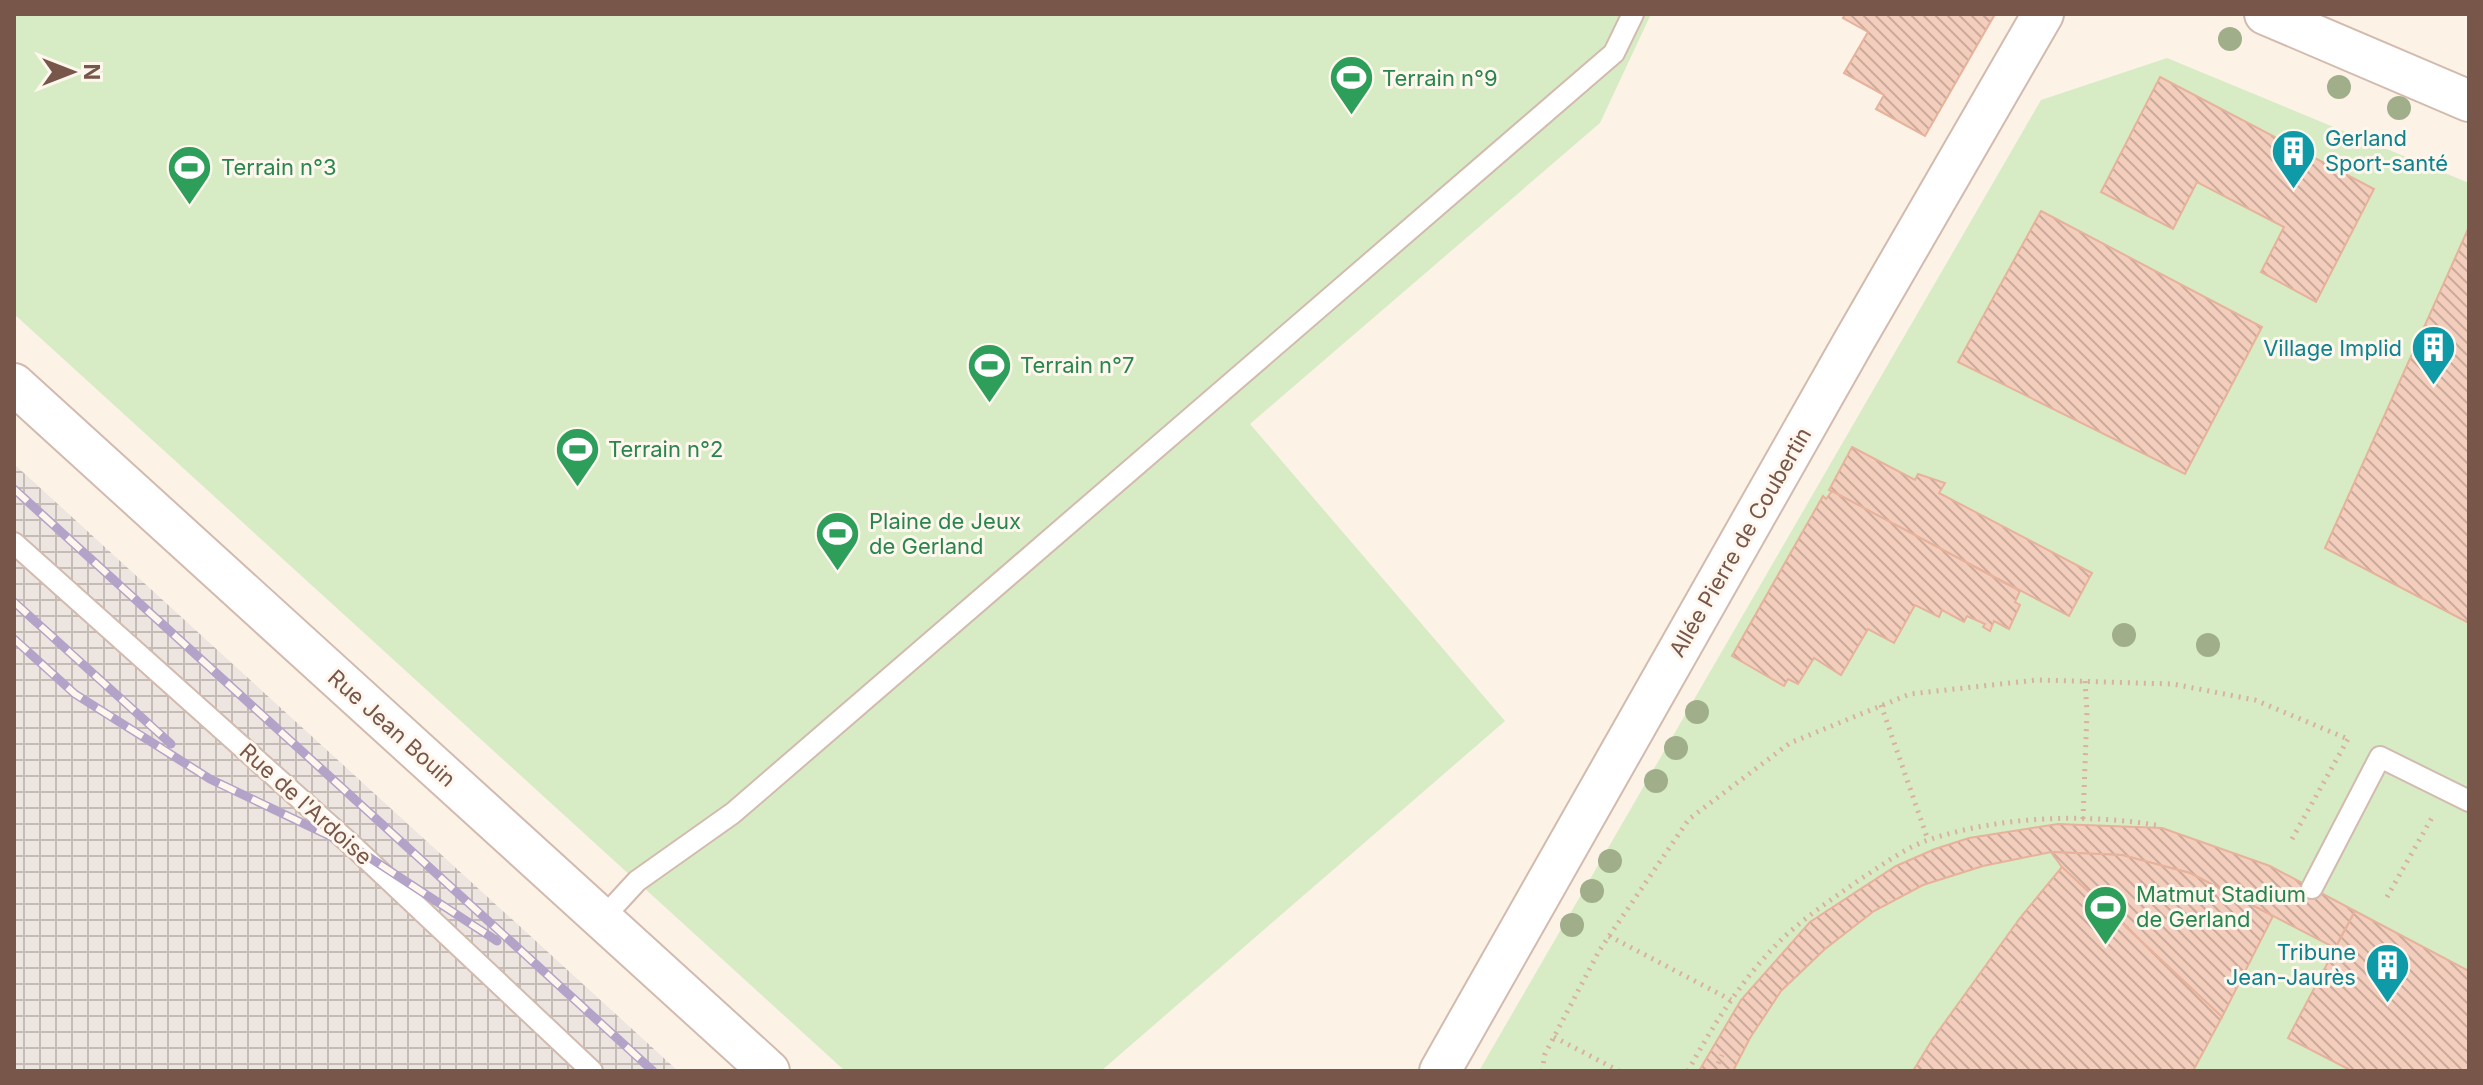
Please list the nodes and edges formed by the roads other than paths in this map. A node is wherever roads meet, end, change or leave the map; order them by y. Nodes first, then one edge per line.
1 (1633, 14) edge
2 (2043, 14) edge
3 (2265, 14) edge
4 (2469, 101) edge
5 (14, 384) edge
6 (14, 543) edge
7 (2469, 801) edge
8 (2312, 888) dead end
9 (602, 919) junction
10 (592, 1071) edge
11 (769, 1071) edge
12 (1440, 1071) edge

1 - 9 lane
2 - 12 street, Allée Pierre de Coubertin
3 - 4 street
5 - 9 street, Rue Jean Bouin
6 - 10 lane, Rue de l'Ardoise
7 - 8 lane
9 - 11 street, Rue Jean Bouin

